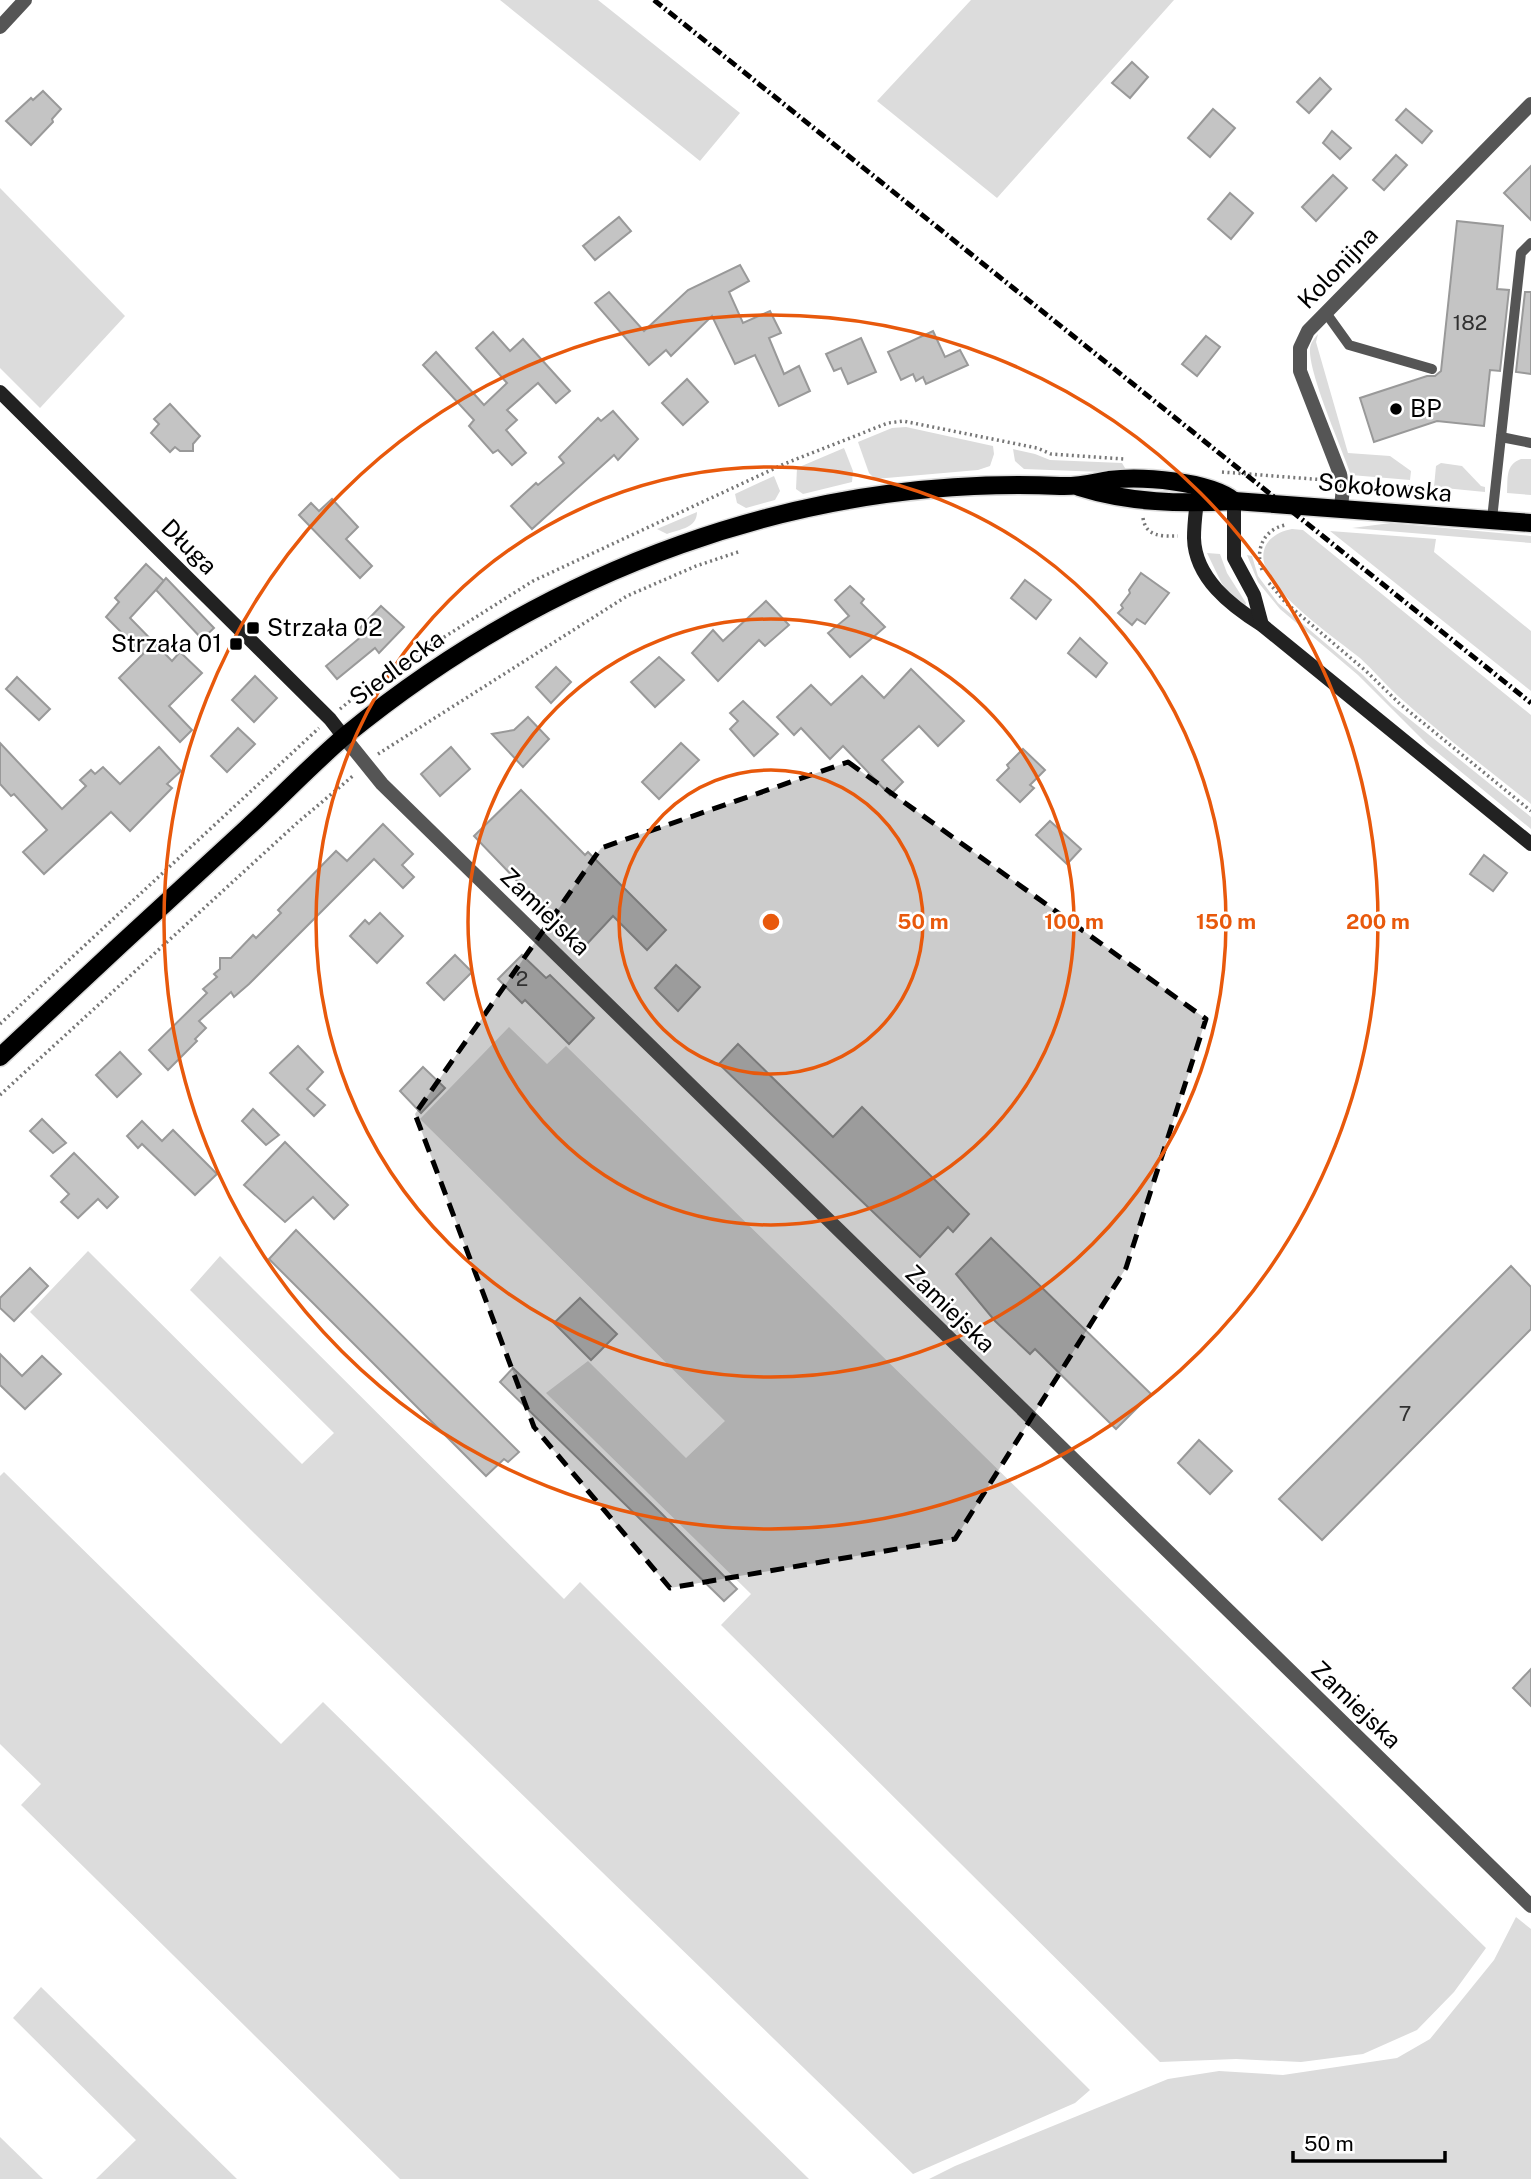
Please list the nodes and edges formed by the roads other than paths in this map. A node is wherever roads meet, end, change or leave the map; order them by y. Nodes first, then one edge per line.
1 (25, 0) edge
2 (0, 27) edge
3 (1531, 104) edge
4 (1531, 243) edge
5 (1326, 313) junction
6 (1432, 369) dead end
7 (0, 392) edge
8 (1501, 437) junction
9 (1531, 443) edge
10 (1199, 485) junction
11 (1077, 487) junction
12 (919, 489) joint
13 (1234, 501) junction
14 (1197, 503) junction
15 (1341, 508) junction
16 (1492, 519) junction
17 (1531, 523) edge
18 (1262, 625) junction
19 (345, 737) junction
20 (1531, 844) edge
21 (0, 1057) edge
22 (1531, 1906) edge

1 - 2 street
3 - 5 street, Kolonijna
4 - 8 lane
5 - 6 lane
5 - 15 street, Kolonijna
7 - 19 main road, Długa
8 - 9 lane
8 - 16 lane
10 - 11 main road, Sokołowska
10 - 13 main road, Sokołowska
10 - 14 main road
11 - 12 main road, Sokołowska
11 - 14 main road, Sokołowska
12 - 19 main road, Siedlecka
13 - 14 main road, Sokołowska
13 - 15 main road, Sokołowska
13 - 18 main road
14 - 18 main road
15 - 16 main road, Sokołowska
16 - 17 main road, Sokołowska
18 - 20 main road
19 - 21 main road, Siedlecka
19 - 22 street, Zamiejska

